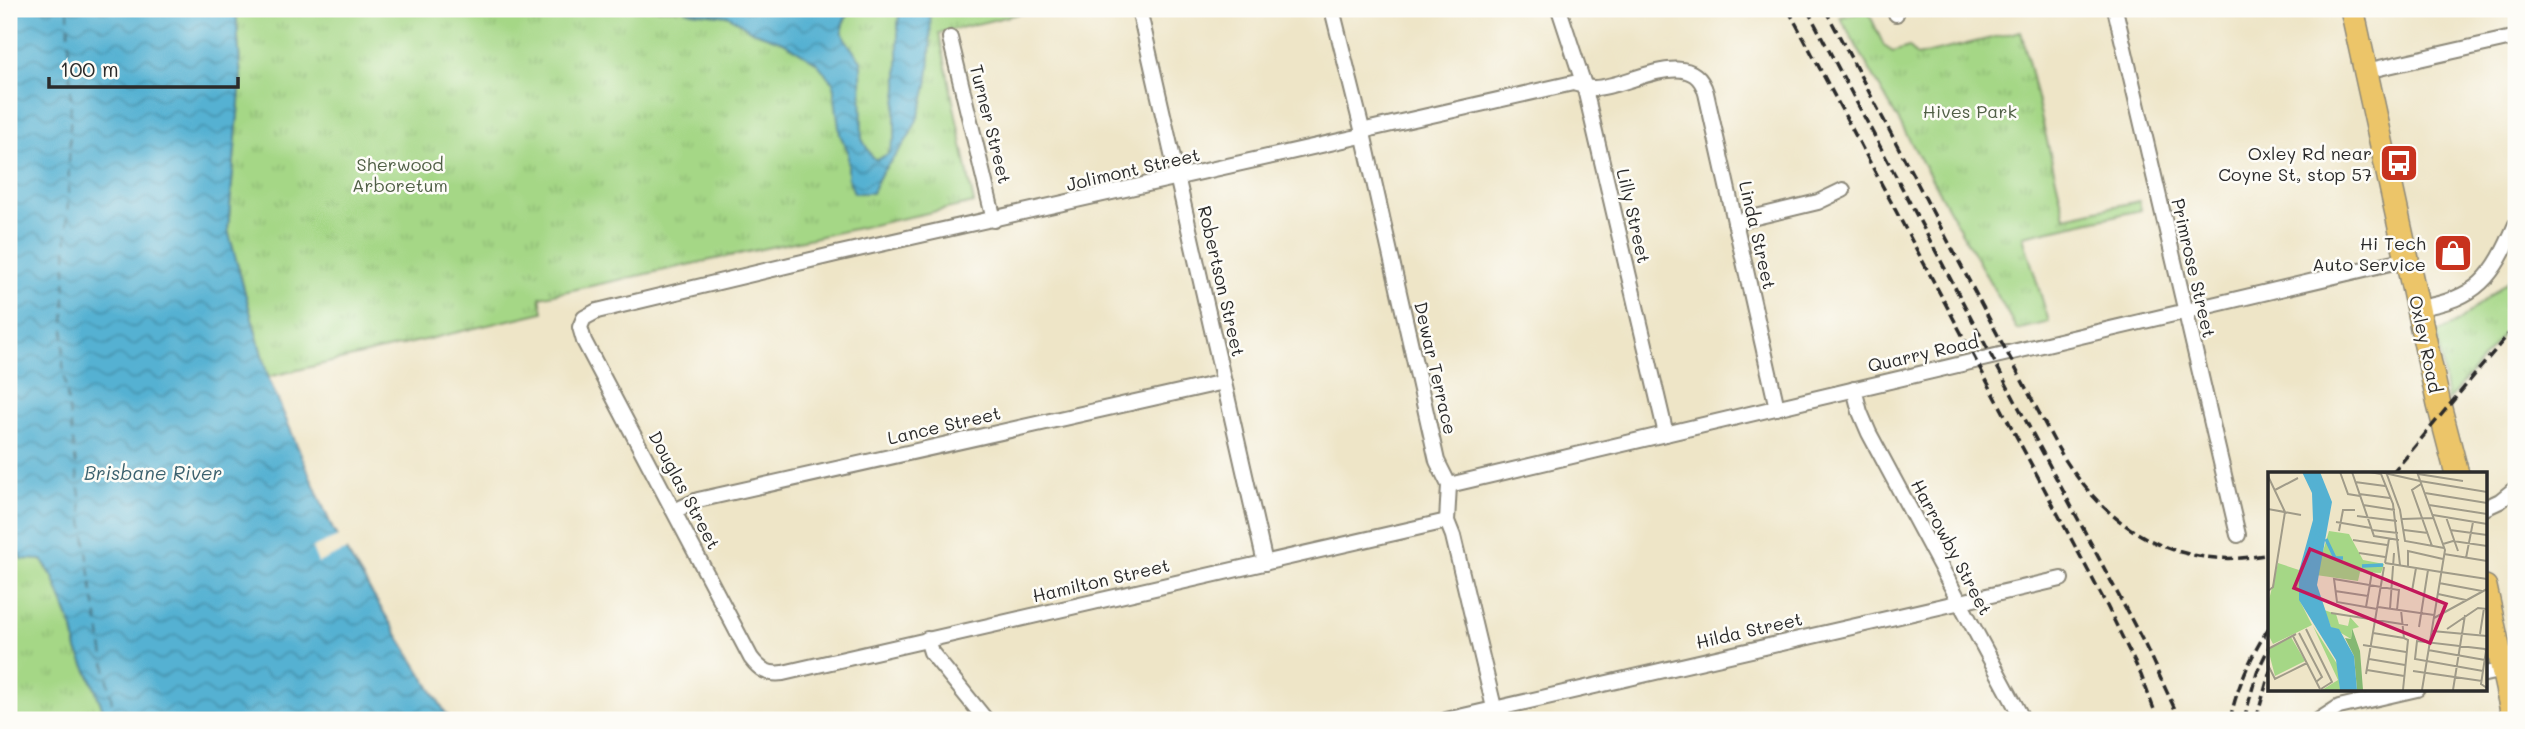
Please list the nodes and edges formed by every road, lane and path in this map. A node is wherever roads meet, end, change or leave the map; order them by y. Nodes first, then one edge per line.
1 (1139, 9) edge
2 (1559, 9) edge
3 (2115, 9) edge
4 (2352, 9) edge
5 (1335, 13) edge
6 (2516, 37) edge
7 (950, 38) dead end
8 (2366, 71) junction
9 (1695, 73) joint
10 (1584, 85) junction
11 (1363, 133) junction
12 (1178, 178) junction
13 (1843, 190) dead end
14 (994, 220) junction
15 (1735, 222) junction
16 (2516, 223) edge
17 (2407, 259) junction
18 (2418, 308) junction
19 (2184, 312) junction
20 (581, 323) joint
21 (1224, 382) junction
22 (1854, 389) junction
23 (1777, 408) junction
24 (1666, 434) junction
25 (2456, 472) edge
26 (1449, 485) junction
27 (2516, 488) edge
28 (2486, 508) edge
29 (674, 511) junction
30 (1447, 521) junction
31 (2238, 535) dead end
32 (1265, 563) junction
33 (2061, 579) dead end
34 (2486, 592) edge
35 (1960, 602) junction
36 (927, 639) junction
37 (2501, 670) edge
38 (763, 671) joint
39 (2413, 690) edge
40 (1495, 715) edge
41 (986, 720) edge
42 (1446, 720) edge
43 (2023, 720) edge
44 (2319, 720) edge
45 (2514, 720) edge

1 - 12 street, Robertson Street
2 - 10 street, Lilly Street
3 - 19 street, Primrose Street
4 - 8 main road, Oxley Road
5 - 11 street, Dewar Terrace
6 - 8 street
7 - 14 street, Turner Street
8 - 17 main road, Oxley Road
9 - 10 street, Jolimont Street
9 - 15 street, Linda Street
10 - 11 street, Jolimont Street
10 - 24 street, Lilly Street
11 - 12 street, Jolimont Street
11 - 26 street, Dewar Terrace
12 - 14 street, Jolimont Street
12 - 21 street, Robertson Street
13 - 15 street
14 - 20 street, Jolimont Street
15 - 23 street, Linda Street
16 - 18 street
17 - 18 main road, Oxley Road
17 - 19 street, Quarry Road
18 - 25 main road, Oxley Road
19 - 22 street, Quarry Road
19 - 31 street, Primrose Street
20 - 29 street, Douglas Street
21 - 29 street, Lance Street
21 - 32 street, Robertson Street
22 - 23 street, Quarry Road
22 - 35 street, Harrowby Street
23 - 24 street, Quarry Road
24 - 26 street, Quarry Road
26 - 30 street, Dewar Terrace
27 - 28 street
29 - 38 street, Douglas Street
30 - 32 street, Hamilton Street
30 - 40 street, Dewar Terrace
32 - 36 street, Hamilton Street
33 - 35 street, Hilda Street
34 - 37 main road
35 - 40 street, Hilda Street
35 - 43 street, Harrowby Street
36 - 38 street, Hamilton Street
36 - 41 street
37 - 45 main road
39 - 44 street
40 - 42 street, Hilda Street

